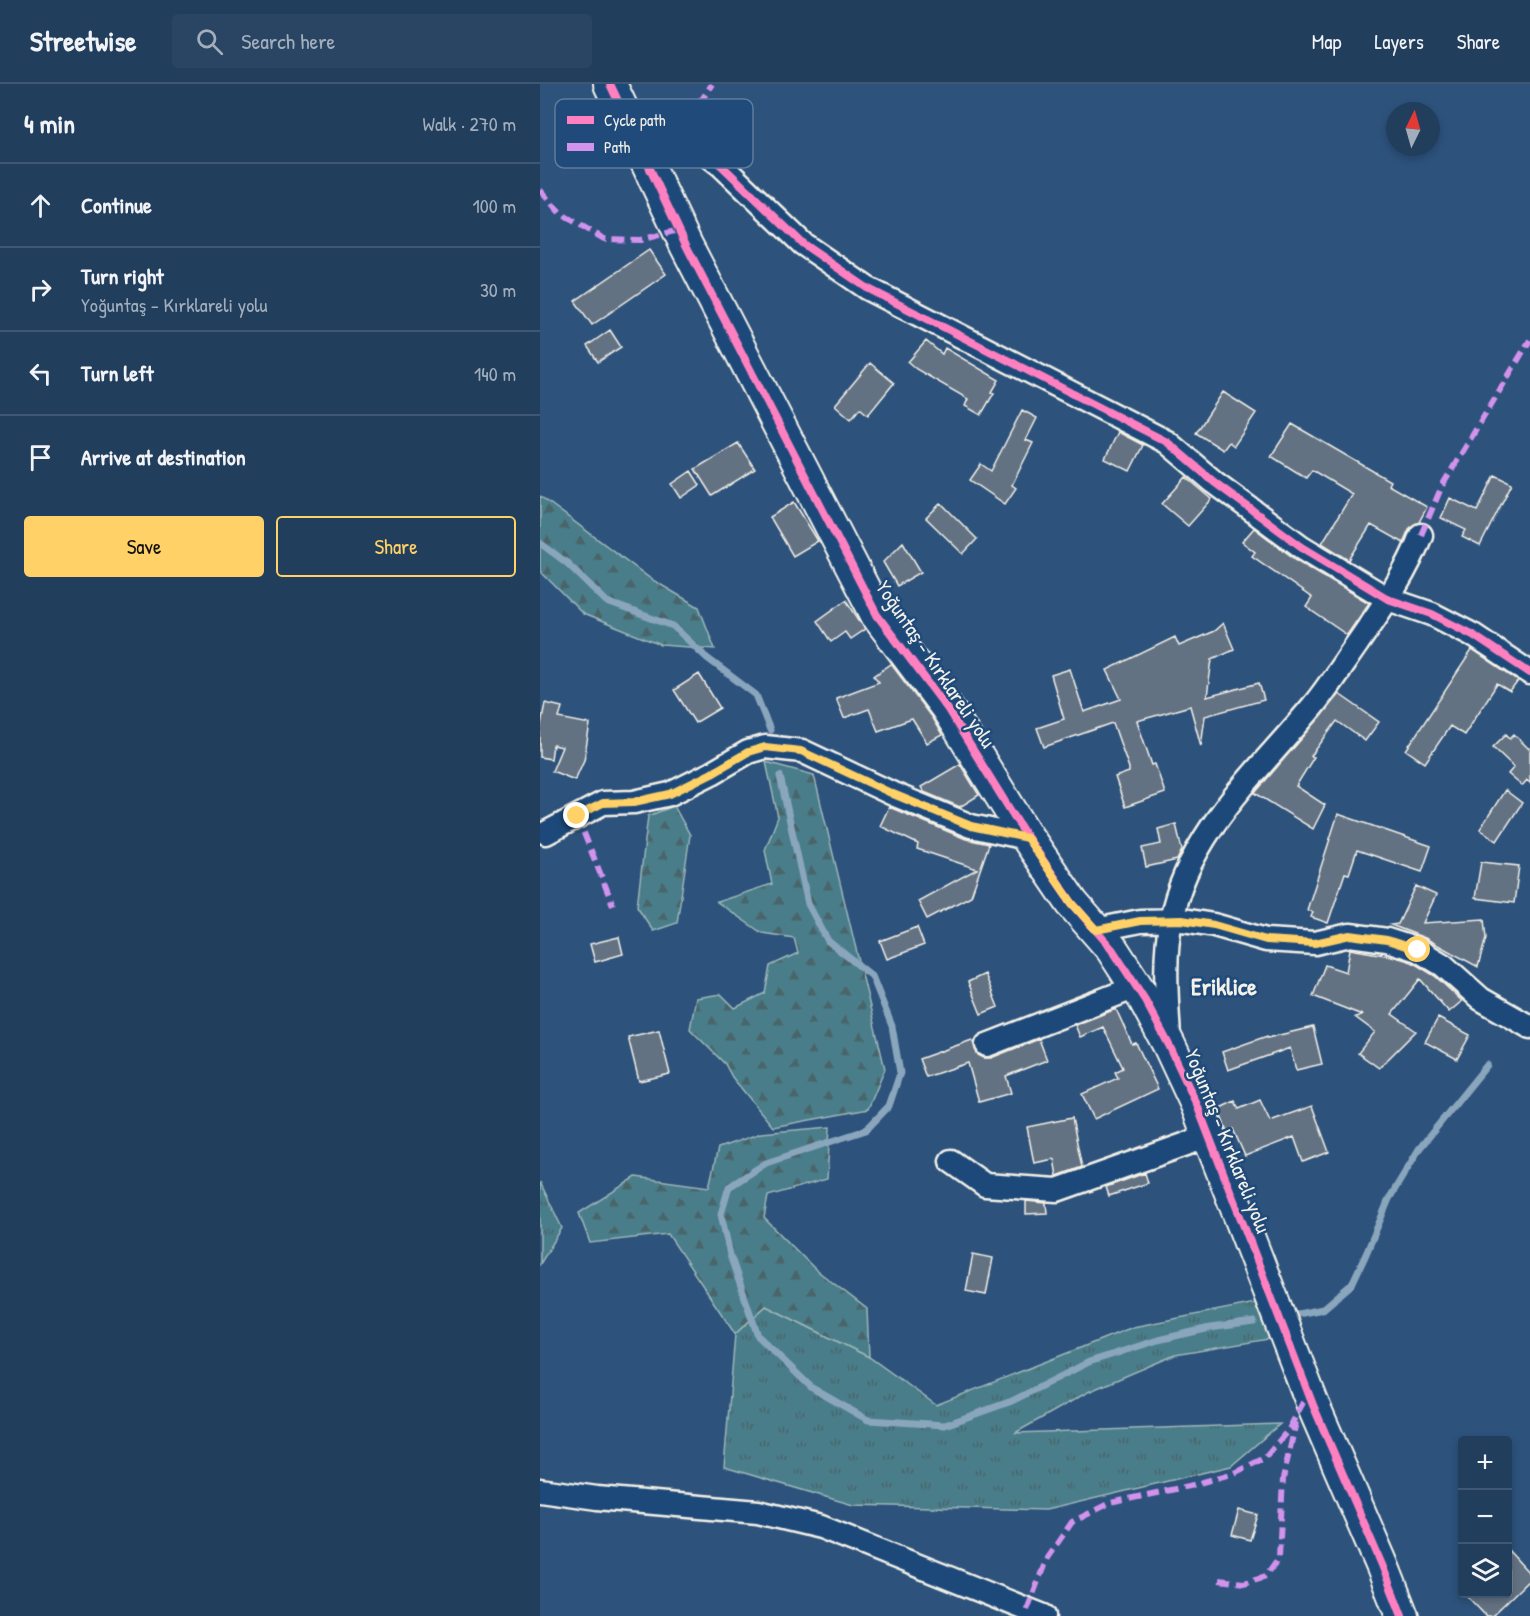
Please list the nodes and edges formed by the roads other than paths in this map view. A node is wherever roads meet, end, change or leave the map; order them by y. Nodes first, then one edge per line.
1 (610, 84) edge
2 (617, 99) edge
3 (650, 168) edge
4 (724, 168) edge
5 (1421, 535) dead end
6 (1388, 599) junction
7 (1530, 673) edge
8 (546, 833) dead end
9 (1027, 838) junction
10 (1170, 920) junction
11 (1096, 930) junction
12 (1136, 987) junction
13 (1530, 1027) edge
14 (987, 1045) dead end
15 (1169, 1045) junction
16 (1209, 1136) junction
17 (951, 1161) dead end
18 (540, 1490) edge
19 (1044, 1616) edge
20 (1402, 1616) edge

1 - 2 street, Yoğuntaş - Kırklareli yolu
3 - 9 street, Yoğuntaş - Kırklareli yolu
4 - 6 street
5 - 6 street
6 - 7 street
6 - 10 street
8 - 9 street
9 - 11 street, Yoğuntaş - Kırklareli yolu
10 - 11 street
10 - 13 street
10 - 15 street
11 - 12 street, Yoğuntaş - Kırklareli yolu
12 - 14 street
12 - 15 street, Yoğuntaş - Kırklareli yolu
15 - 16 street, Yoğuntaş - Kırklareli yolu
16 - 17 street
16 - 20 street, Yoğuntaş - Kırklareli yolu
18 - 19 street

